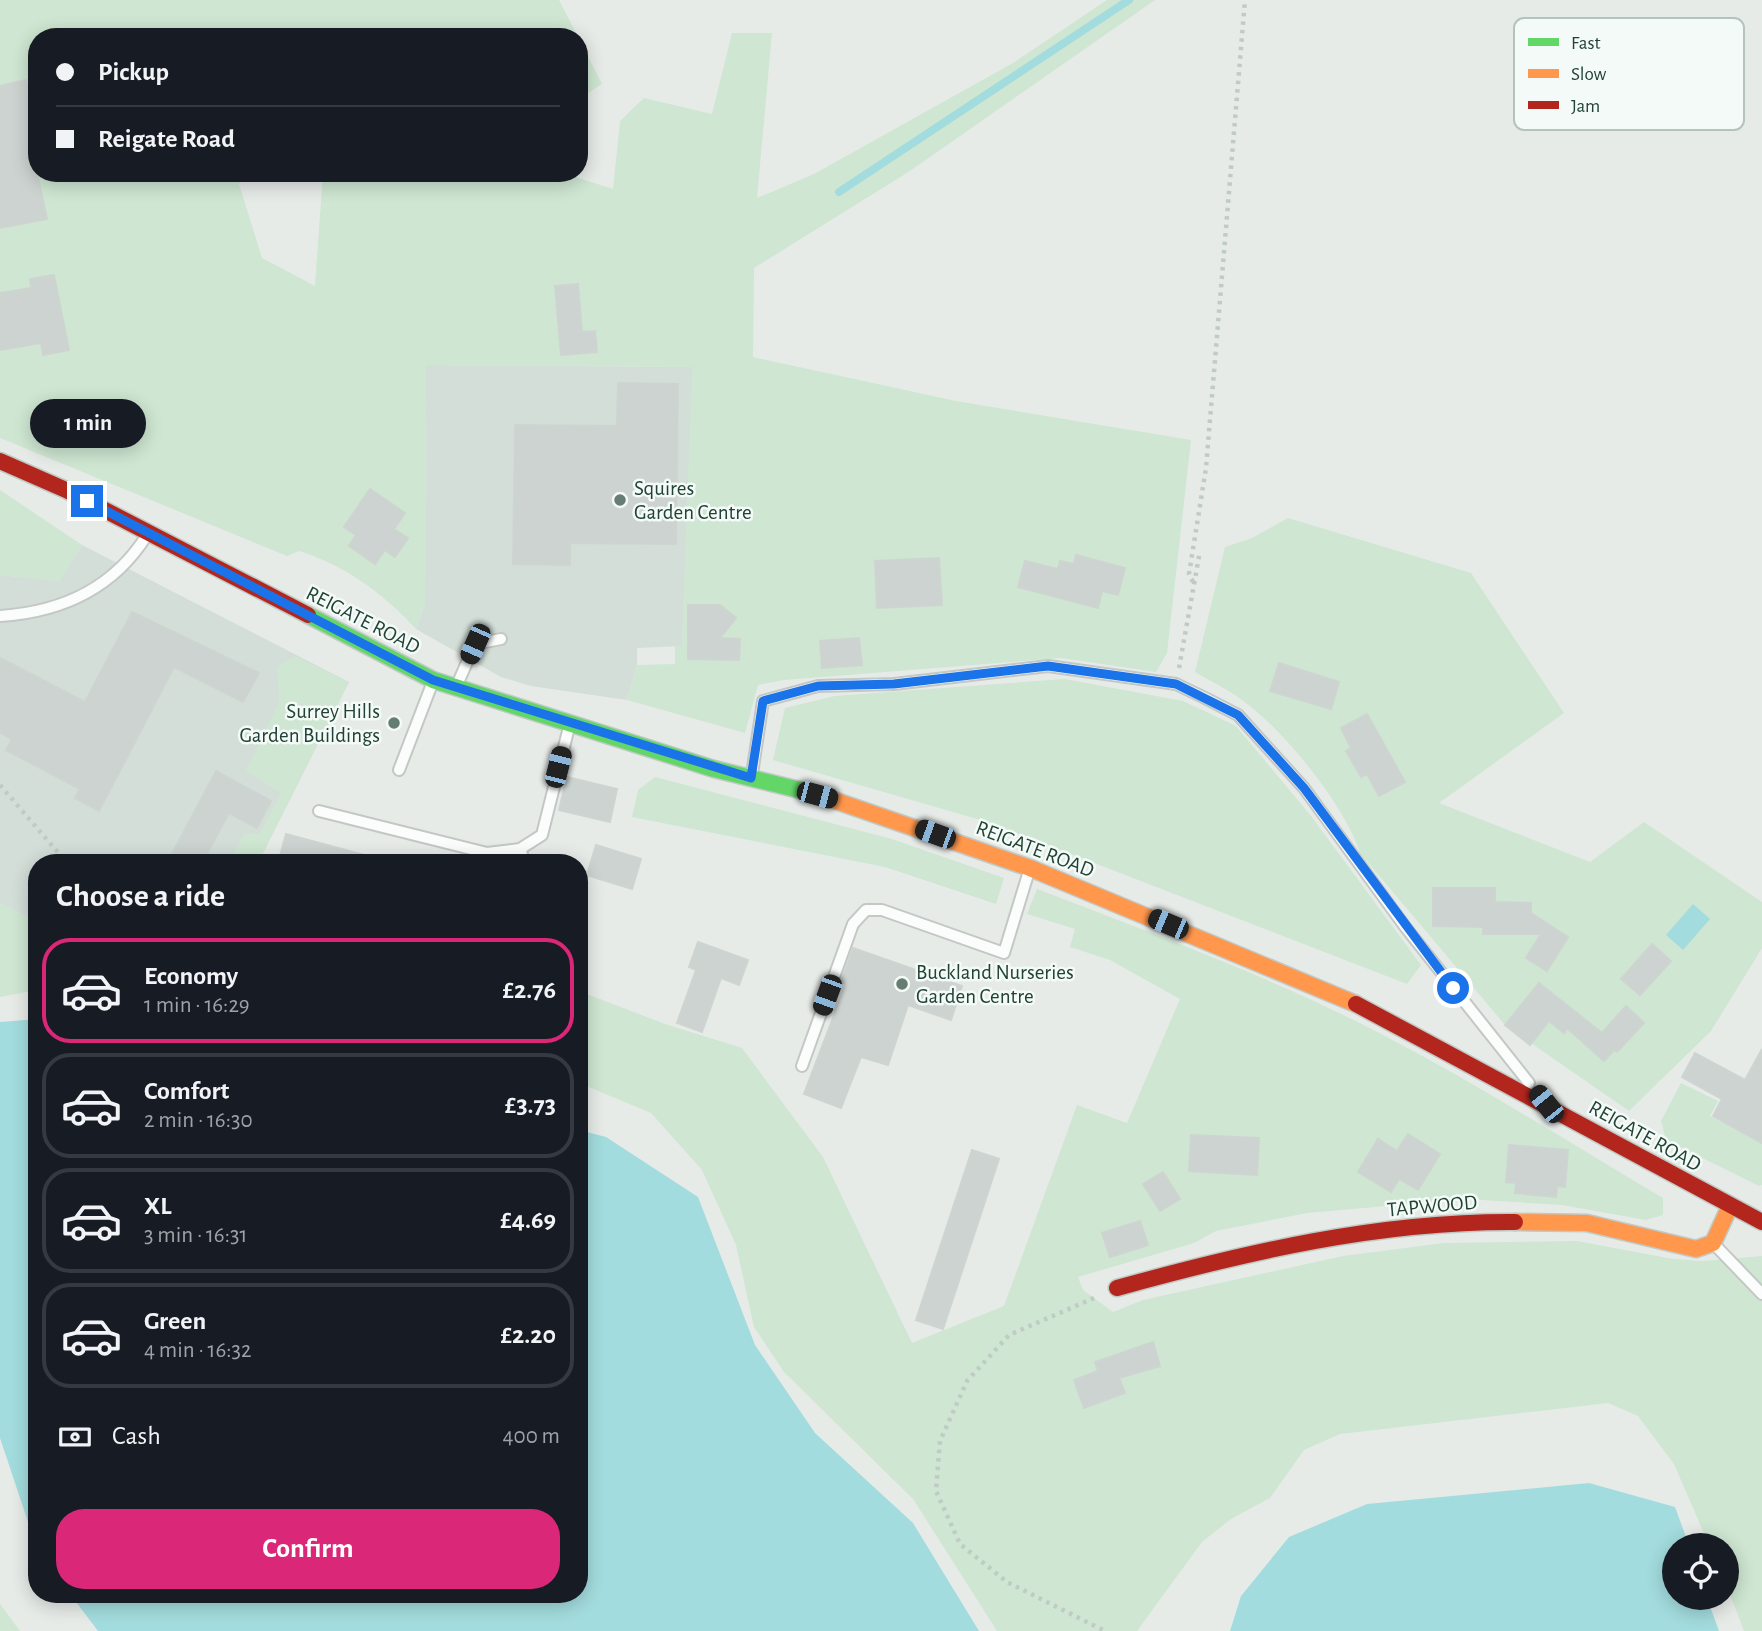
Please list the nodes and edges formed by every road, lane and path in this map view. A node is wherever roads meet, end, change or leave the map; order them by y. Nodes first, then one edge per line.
1 (1245, 0) edge
2 (0, 461) edge
3 (148, 533) junction
4 (1200, 551) dead end
5 (1193, 582) junction
6 (0, 616) edge
7 (501, 639) dead end
8 (433, 680) junction
9 (1176, 684) junction
10 (455, 688) junction
11 (570, 722) junction
12 (399, 770) dead end
13 (751, 778) junction
14 (0, 785) edge
15 (319, 811) dead end
16 (520, 849) junction
17 (59, 854) edge
18 (522, 854) edge
19 (1030, 868) junction
20 (802, 1066) dead end
21 (1546, 1104) junction
22 (1730, 1206) junction
23 (1762, 1222) edge
24 (1713, 1243) junction
25 (1117, 1288) joint
26 (1762, 1294) edge
27 (1105, 1631) edge

1 - 5 path
2 - 3 main road, REIGATE ROAD
3 - 6 lane
3 - 8 main road, REIGATE ROAD
4 - 5 path
5 - 9 path
7 - 10 lane
8 - 10 main road, REIGATE ROAD
8 - 12 lane
9 - 13 lane
9 - 21 lane
10 - 11 main road, REIGATE ROAD
11 - 13 main road, REIGATE ROAD
11 - 16 lane
13 - 19 main road, REIGATE ROAD
14 - 17 path
15 - 16 lane
16 - 18 lane
19 - 20 lane
19 - 21 main road, REIGATE ROAD
21 - 22 main road, REIGATE ROAD
22 - 23 main road, REIGATE ROAD
22 - 24 main road
24 - 25 main road, TAPWOOD
24 - 26 lane
25 - 27 path

